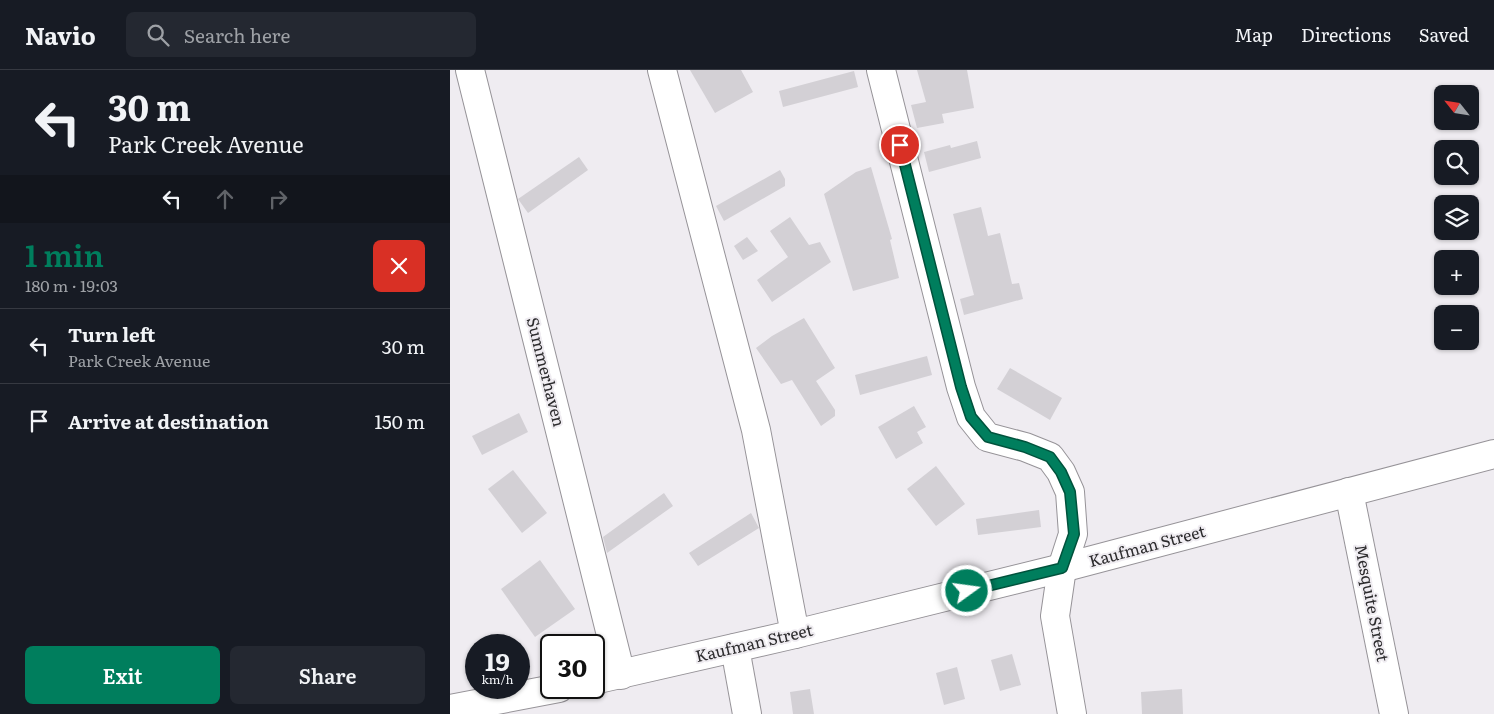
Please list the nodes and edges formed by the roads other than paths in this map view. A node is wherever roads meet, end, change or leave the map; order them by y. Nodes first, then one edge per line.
1 (470, 70) edge
2 (662, 70) edge
3 (881, 70) edge
4 (1494, 454) edge
5 (1350, 492) junction
6 (1062, 568) junction
7 (795, 634) junction
8 (735, 648) junction
9 (622, 674) junction
10 (605, 678) edge
11 (540, 692) edge
12 (450, 709) edge
13 (747, 714) edge
14 (1072, 714) edge
15 (1394, 714) edge

1 - 9 street, Summerhaven
2 - 7 street
3 - 6 street
4 - 5 street, Kaufman Street
5 - 6 street, Kaufman Street
5 - 15 street, Mesquite Street
6 - 7 street, Kaufman Street
6 - 14 street
7 - 8 street, Kaufman Street
8 - 9 street, Kaufman Street
8 - 13 street
9 - 10 street, Kaufman Street
11 - 12 street

